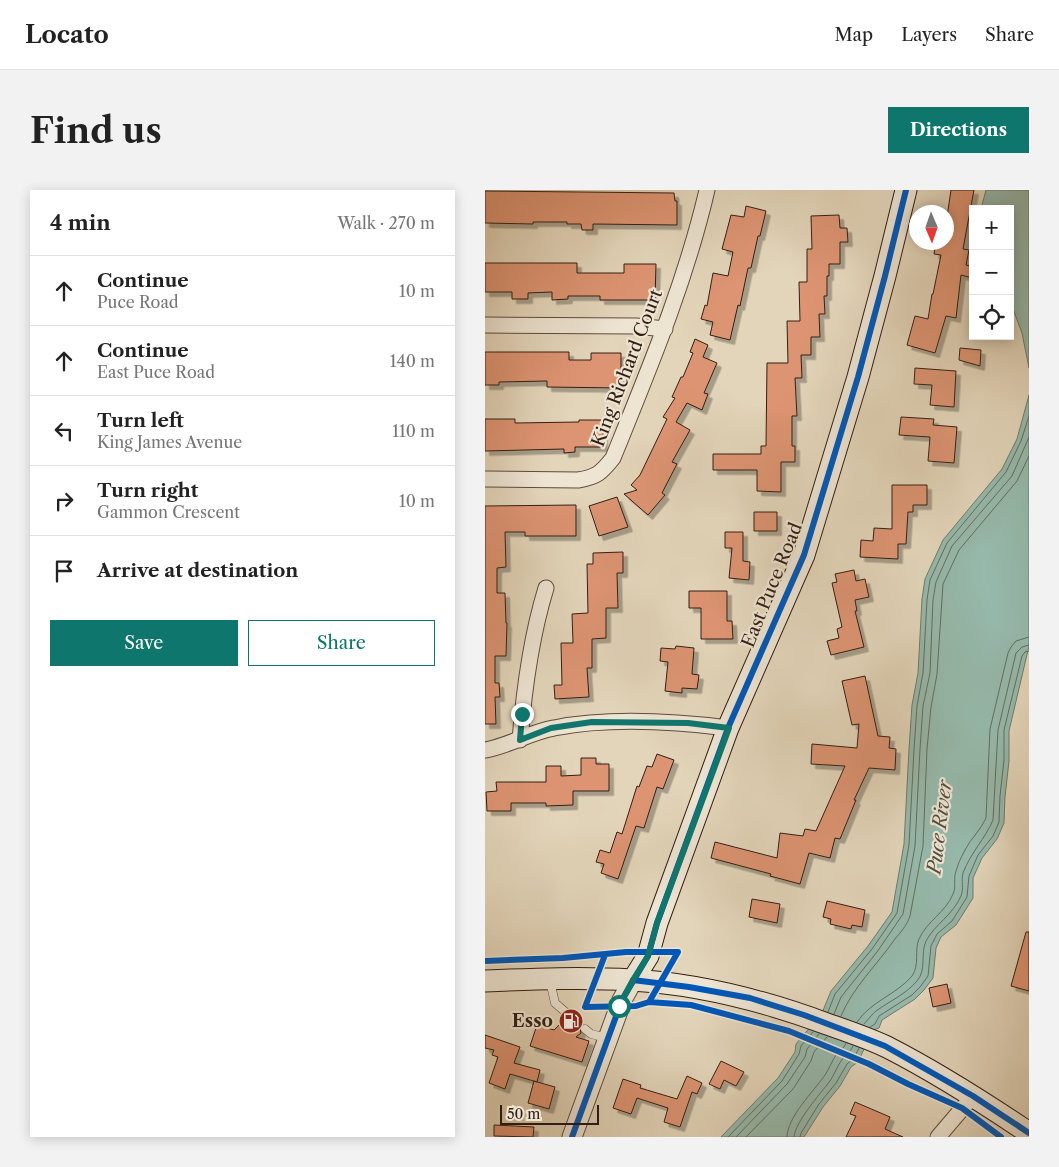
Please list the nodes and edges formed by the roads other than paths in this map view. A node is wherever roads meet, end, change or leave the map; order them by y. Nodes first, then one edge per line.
1 (707, 190) edge
2 (906, 190) edge
3 (485, 325) edge
4 (665, 329) junction
5 (485, 479) edge
6 (546, 588) dead end
7 (729, 728) junction
8 (520, 740) junction
9 (485, 750) edge
10 (549, 978) junction
11 (633, 980) junction
12 (485, 981) edge
13 (570, 1016) dead end
14 (585, 1029) dead end
15 (607, 1038) junction
16 (973, 1096) junction
17 (1029, 1133) edge
18 (572, 1137) edge
19 (938, 1137) edge

1 - 4 street, King Richard Court
2 - 7 main road, East Puce Road
3 - 4 street
4 - 5 street, King Richard Court
6 - 8 street
7 - 8 street
7 - 11 main road, East Puce Road
8 - 9 street
10 - 11 main road
10 - 12 main road
10 - 13 lane
11 - 15 street
11 - 16 main road
14 - 15 lane
15 - 18 street
16 - 17 main road
16 - 19 street

